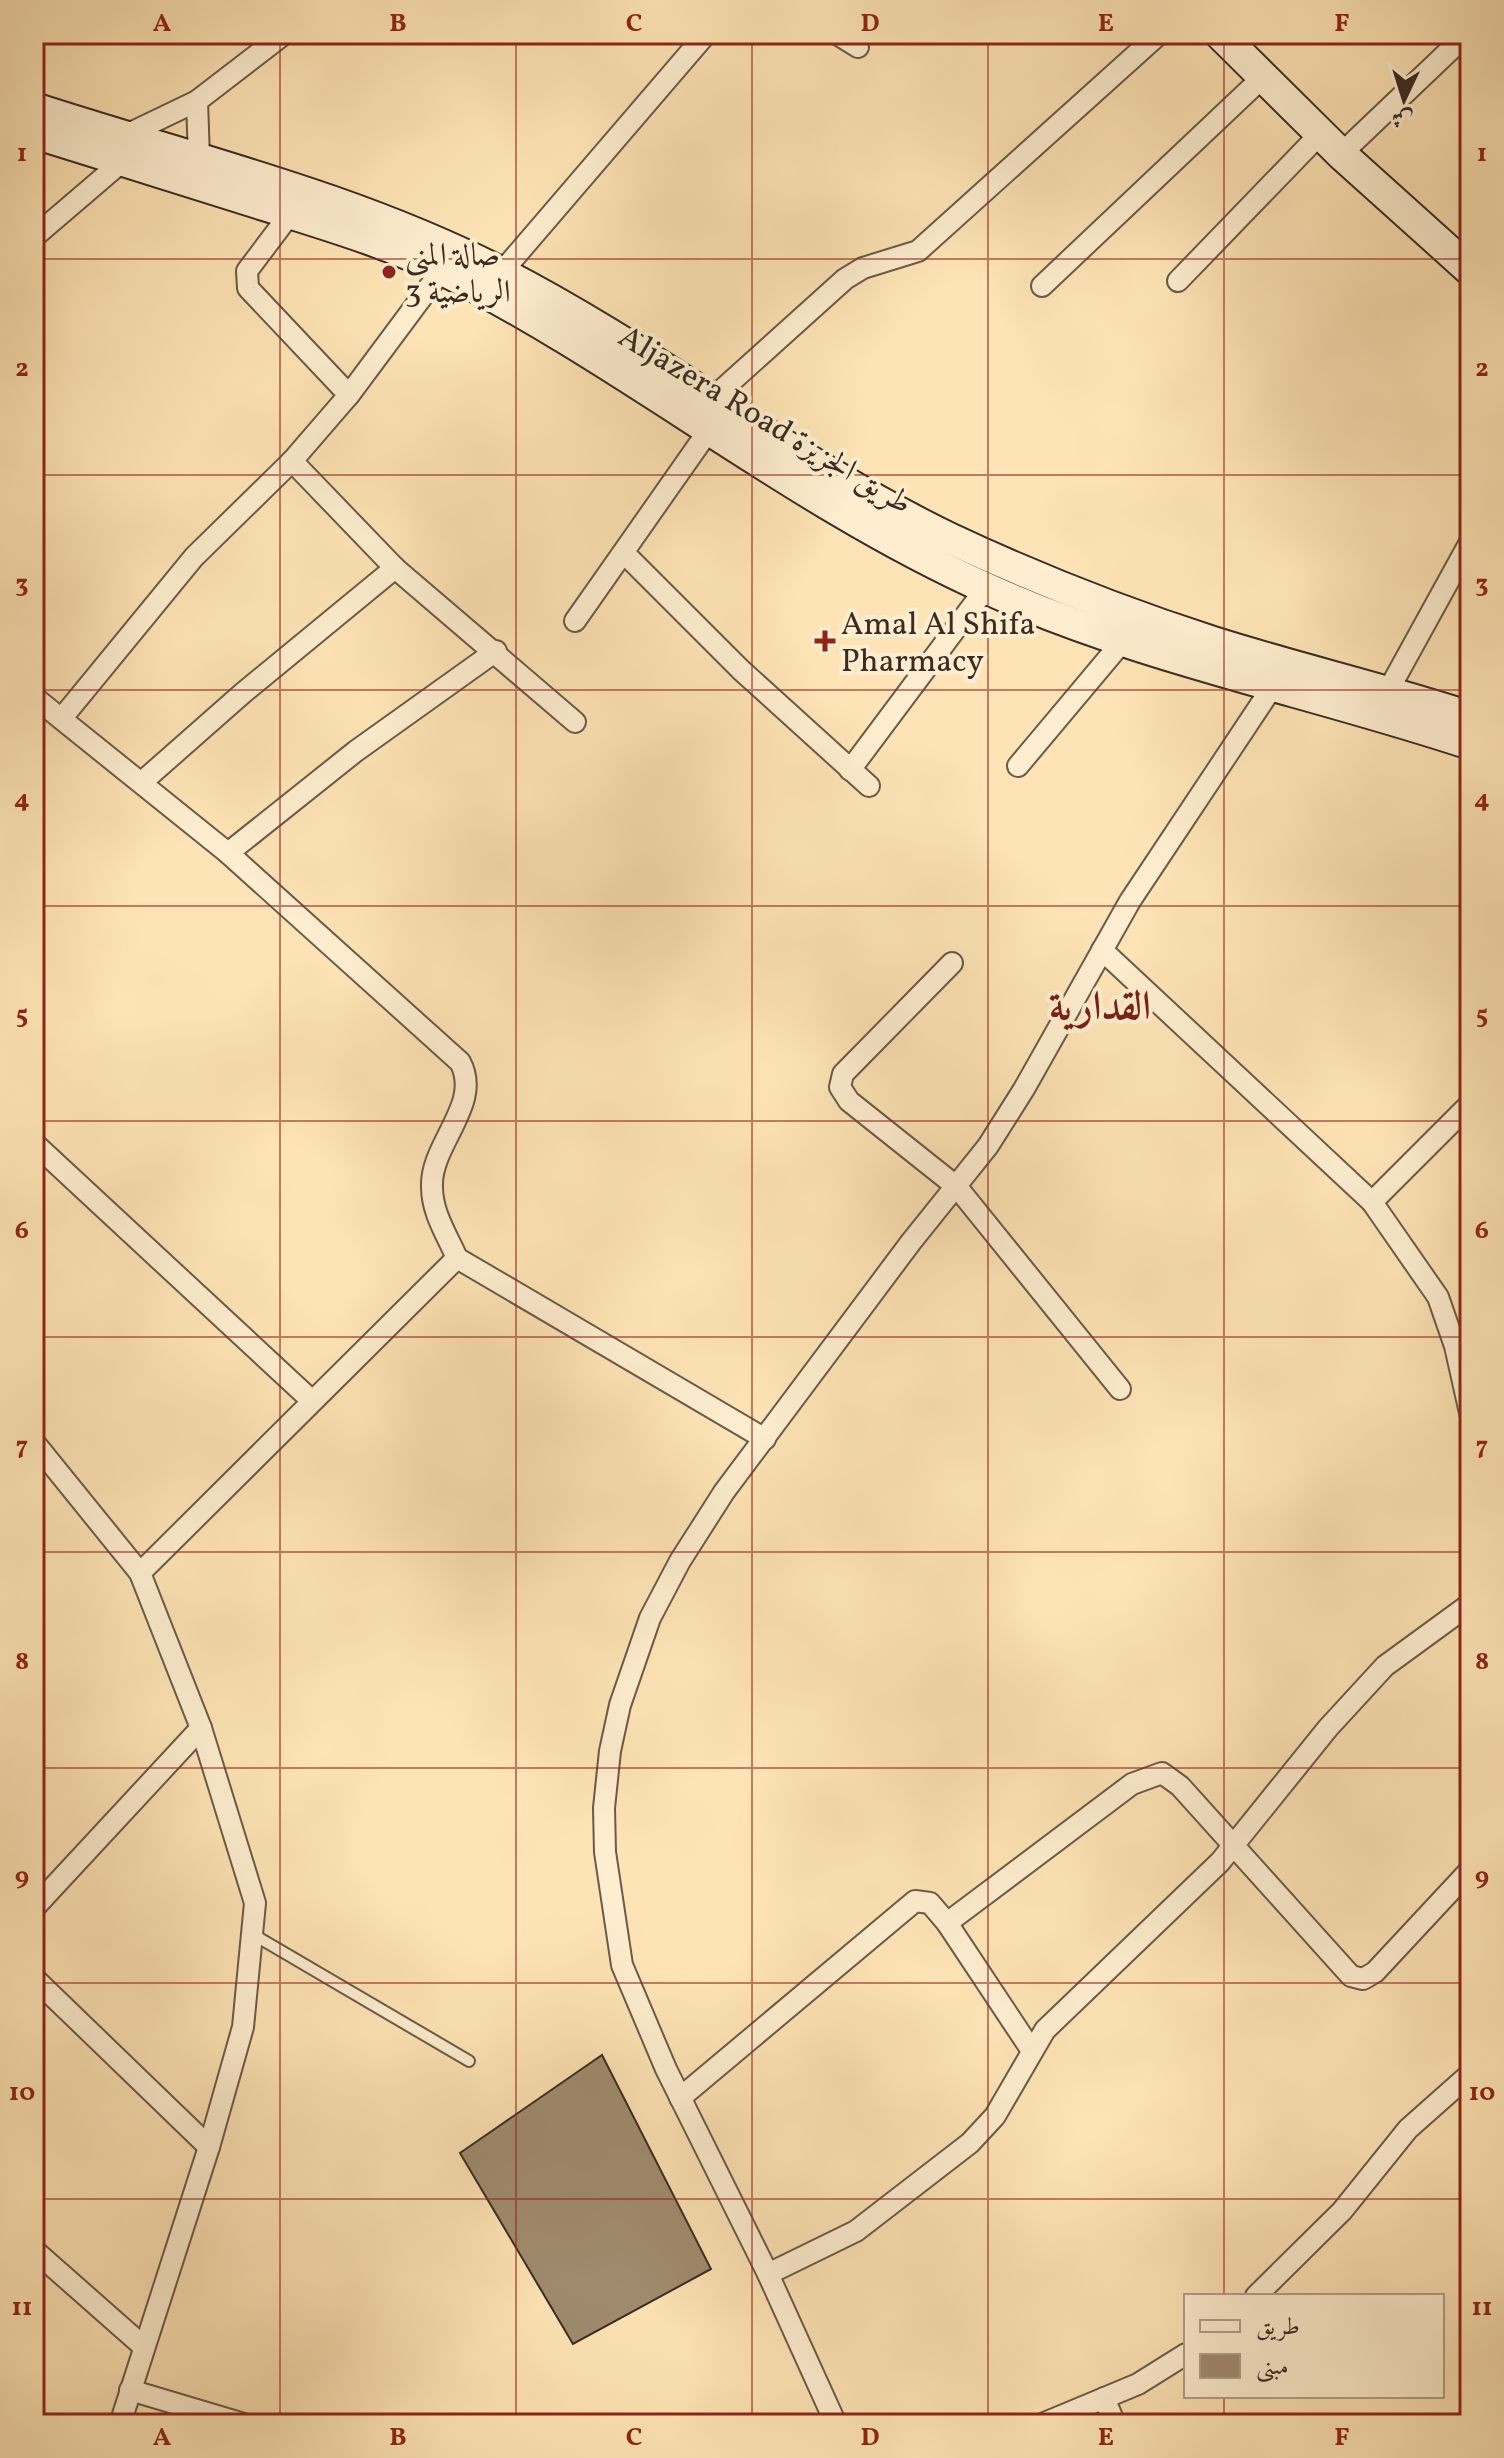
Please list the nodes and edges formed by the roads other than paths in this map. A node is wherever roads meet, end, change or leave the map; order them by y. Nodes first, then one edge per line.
1 (284, 34) edge
2 (706, 34) edge
3 (837, 34) edge
4 (1159, 34) edge
5 (1220, 34) edge
6 (1467, 34) edge
7 (858, 47) dead end
8 (1262, 78) junction
9 (197, 101) junction
10 (34, 108) edge
11 (34, 133) edge
12 (1331, 144) junction
13 (130, 147) junction
14 (199, 158) junction
15 (290, 214) junction
16 (34, 237) edge
17 (442, 270) junction
18 (1470, 270) edge
19 (501, 273) junction
20 (1178, 281) dead end
21 (1042, 286) dead end
22 (349, 395) junction
23 (714, 397) junction
24 (709, 430) junction
25 (292, 461) junction
26 (1470, 542) edge
27 (625, 554) junction
28 (395, 568) junction
29 (986, 588) junction
30 (575, 621) dead end
31 (1122, 642) junction
32 (496, 651) junction
33 (1280, 676) junction
34 (1388, 691) junction
35 (34, 697) edge
36 (1470, 717) edge
37 (62, 718) junction
38 (575, 722) dead end
39 (1470, 744) edge
40 (1018, 766) dead end
41 (850, 770) junction
42 (142, 782) junction
43 (869, 786) dead end
44 (228, 853) junction
45 (1102, 950) junction
46 (952, 963) dead end
47 (1470, 1104) edge
48 (34, 1143) edge
49 (957, 1187) junction
50 (1372, 1202) junction
51 (457, 1258) junction
52 (1120, 1389) dead end
53 (311, 1400) junction
54 (1470, 1413) edge
55 (765, 1439) junction
56 (34, 1442) edge
57 (140, 1573) junction
58 (1470, 1604) edge
59 (201, 1728) junction
60 (1233, 1845) junction
61 (1470, 1870) edge
62 (34, 1908) edge
63 (947, 1923) junction
64 (254, 1935) junction
65 (34, 1978) edge
66 (1032, 2051) junction
67 (469, 2061) dead end
68 (1470, 2074) edge
69 (680, 2098) junction
70 (209, 2147) junction
71 (34, 2250) edge
72 (768, 2274) junction
73 (1258, 2294) edge
74 (144, 2347) junction
75 (1184, 2355) edge
76 (130, 2390) junction
77 (1104, 2398) junction
78 (120, 2424) edge
79 (244, 2424) edge
80 (836, 2424) edge
81 (1042, 2424) edge
82 (1115, 2424) edge

1 - 9 street
2 - 19 street
3 - 7 street
4 - 23 street
5 - 8 main road
6 - 12 street
8 - 12 main road
8 - 21 street
9 - 13 street
9 - 14 street
10 - 13 main road, Aljazera Road طريق الجزيزة
11 - 13 main road, Aljazera Road طريق الجزيزة
12 - 18 main road
12 - 20 street
13 - 14 main road, Aljazera Road طريق الجزيزة
13 - 15 main road, Aljazera Road طريق الجزيزة
13 - 16 street
14 - 19 main road, Aljazera Road طريق الجزيزة
15 - 17 main road, Aljazera Road طريق الجزيزة
15 - 22 street
17 - 22 street
17 - 24 main road, Aljazera Road طريق الجزيزة
19 - 23 main road, Aljazera Road طريق الجزيزة
22 - 25 street
23 - 33 main road, Aljazera Road طريق الجزيزة
24 - 27 street
24 - 29 main road, Aljazera Road طريق الجزيزة
25 - 28 street
25 - 37 street
26 - 34 street
27 - 30 street
27 - 41 street
28 - 32 street
28 - 42 street
29 - 31 main road, Aljazera Road طريق الجزيزة
29 - 41 street
31 - 33 main road, Aljazera Road طريق الجزيزة
31 - 40 street
32 - 38 street
32 - 44 street
33 - 34 main road, Aljazera Road طريق الجزيزة
33 - 39 main road, Aljazera Road طريق الجزيزة
33 - 45 street
34 - 36 main road, Aljazera Road طريق الجزيزة
35 - 37 street
37 - 42 street
41 - 43 street
42 - 44 street
44 - 51 street
45 - 49 street
45 - 50 street
46 - 49 street
47 - 50 street
48 - 53 street
49 - 52 street
49 - 55 street
50 - 54 street
51 - 53 street
51 - 55 street
53 - 57 street
55 - 69 street
56 - 57 street
57 - 59 street
58 - 60 street
59 - 62 street
59 - 64 street
60 - 61 street
60 - 63 street
60 - 66 street
63 - 66 street
63 - 69 street
64 - 67 lane
64 - 70 street
65 - 70 street
66 - 72 street
68 - 73 street
69 - 72 street
70 - 74 street
71 - 74 street
72 - 80 street
74 - 76 street
75 - 77 street
76 - 78 street
76 - 79 street
77 - 81 street
77 - 82 street

